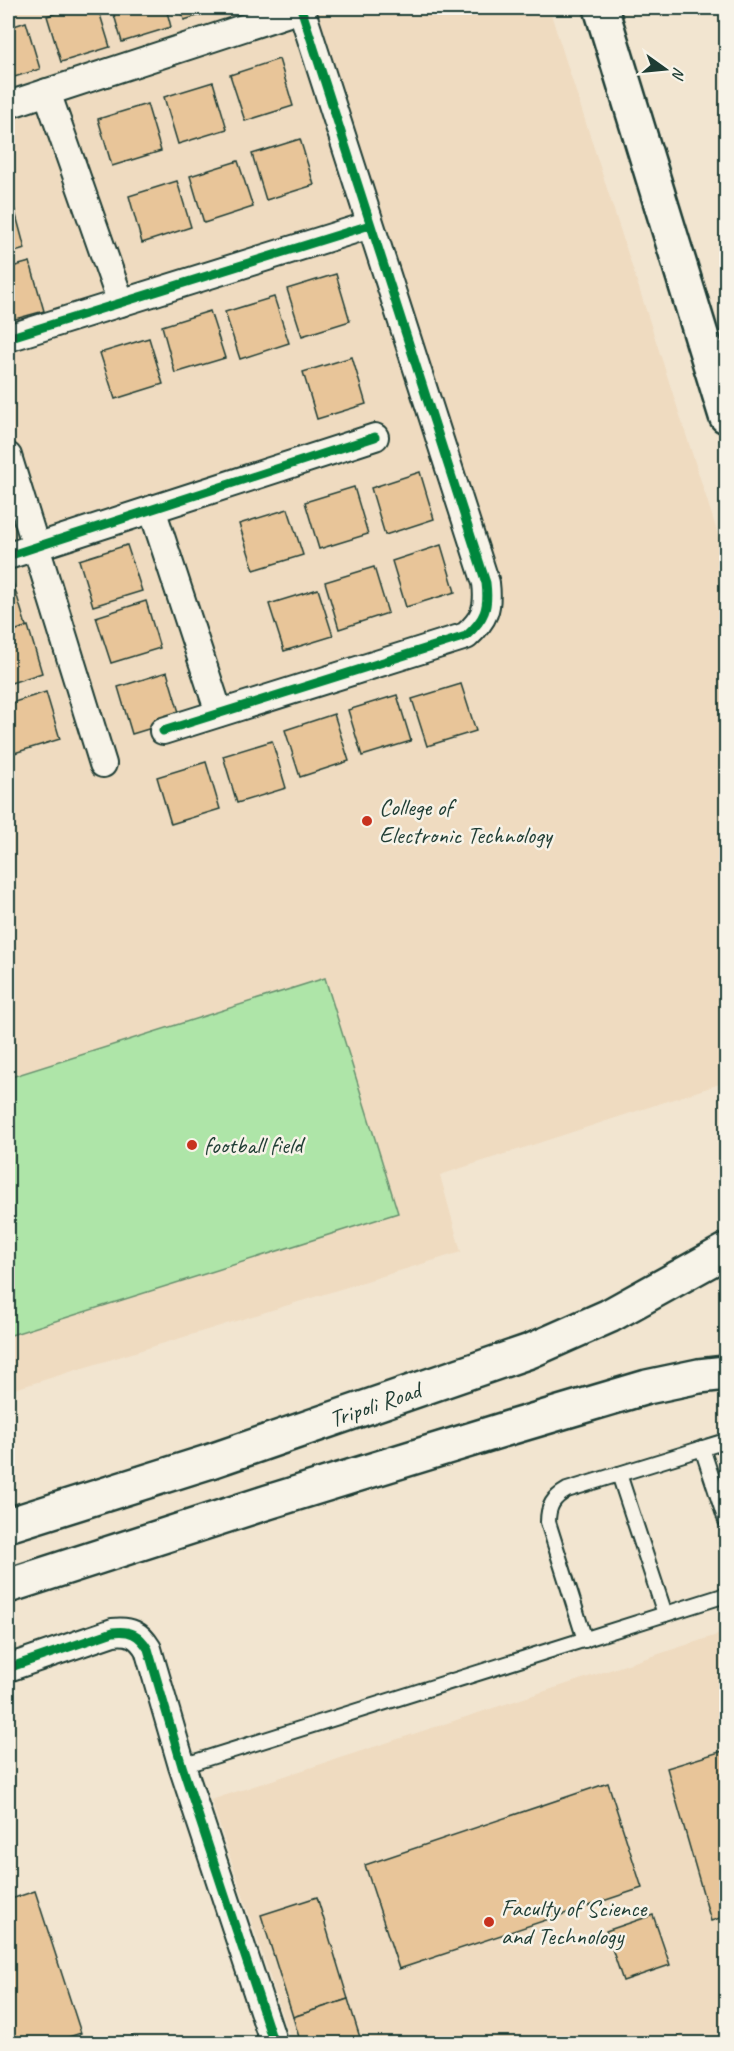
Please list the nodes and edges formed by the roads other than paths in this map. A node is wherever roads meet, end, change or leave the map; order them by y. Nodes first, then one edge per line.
1 (301, 8) edge
2 (602, 8) edge
3 (47, 92) junction
4 (8, 105) edge
5 (370, 225) junction
6 (121, 303) junction
7 (8, 338) edge
8 (726, 416) edge
9 (375, 437) dead end
10 (8, 456) edge
11 (152, 509) junction
12 (36, 547) junction
13 (8, 556) edge
14 (219, 713) junction
15 (163, 731) dead end
16 (103, 764) dead end
17 (726, 1251) edge
18 (726, 1373) edge
19 (726, 1441) edge
20 (702, 1448) junction
21 (619, 1474) junction
22 (726, 1521) edge
23 (8, 1525) edge
24 (8, 1586) edge
25 (726, 1595) edge
26 (665, 1614) junction
27 (585, 1640) junction
28 (8, 1668) edge
29 (182, 1766) junction
30 (274, 2043) edge

1 - 3 street
1 - 5 street
2 - 8 main road
3 - 4 street
3 - 6 street
5 - 6 street
5 - 14 street
6 - 7 street
9 - 11 street
10 - 12 street
11 - 12 street
11 - 14 street
12 - 13 street
12 - 16 street
14 - 15 street
17 - 23 main road, Tripoli Road
18 - 24 main road
19 - 20 lane
20 - 21 lane
20 - 22 lane
21 - 26 lane
21 - 27 lane
25 - 26 lane
26 - 27 lane
27 - 29 lane
28 - 29 street
29 - 30 street

